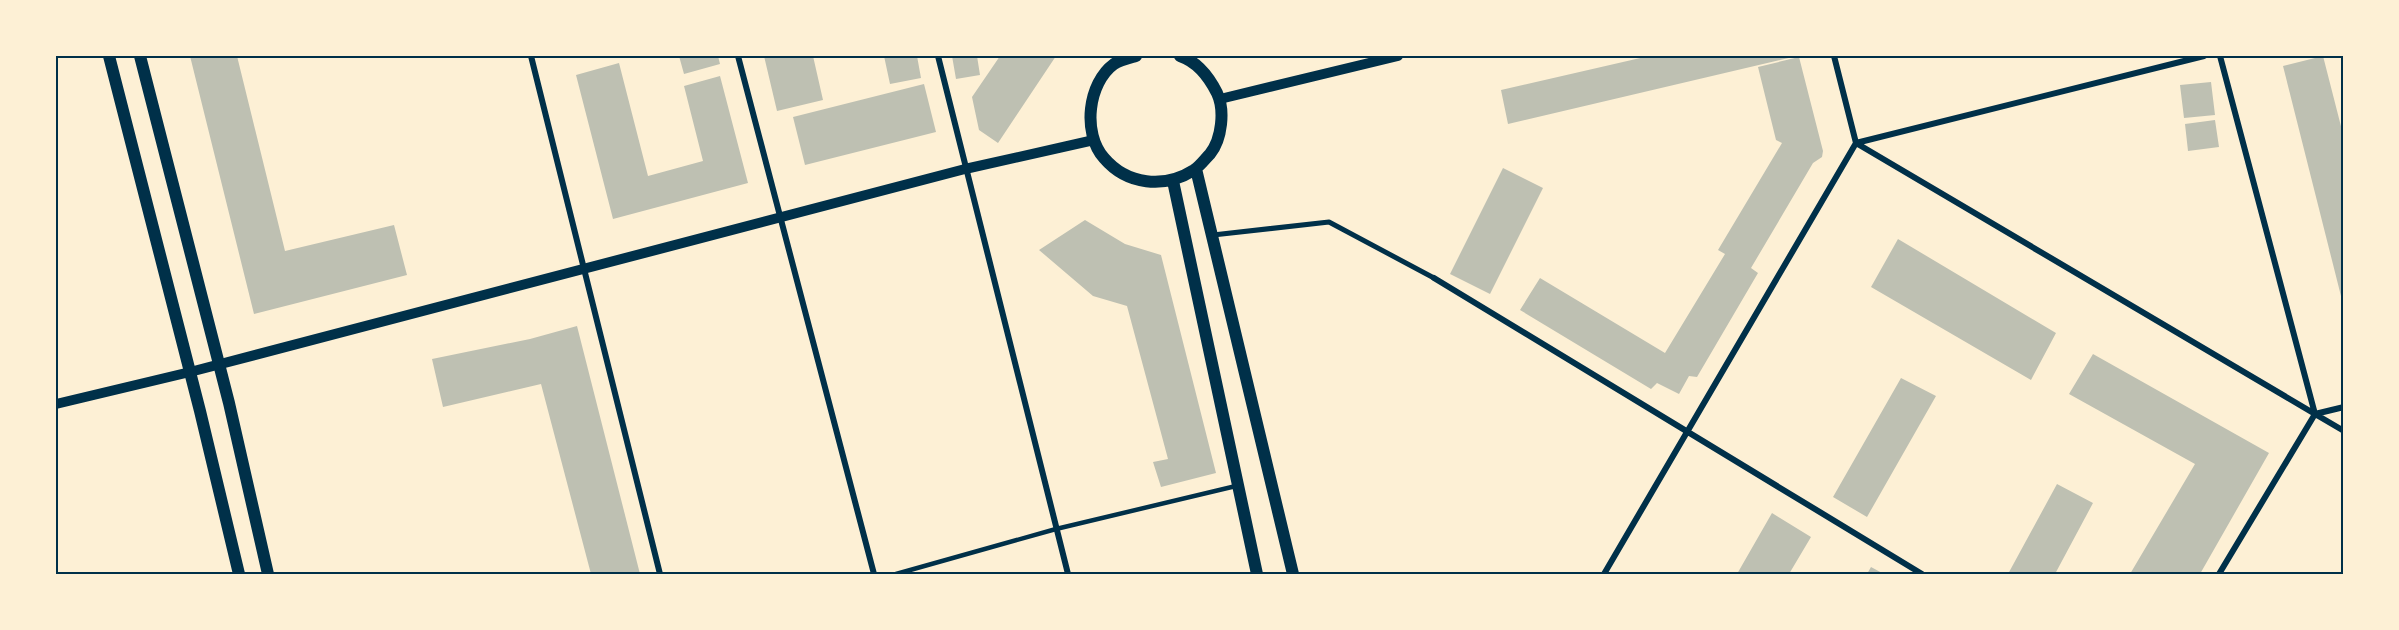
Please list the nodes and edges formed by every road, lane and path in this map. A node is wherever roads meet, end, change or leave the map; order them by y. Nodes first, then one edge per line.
1 (109, 56) edge
2 (140, 56) edge
3 (531, 56) edge
4 (738, 56) edge
5 (938, 56) edge
6 (1134, 56) edge
7 (1180, 56) edge
8 (1398, 56) edge
9 (1834, 56) edge
10 (2204, 56) edge
11 (2220, 56) edge
12 (1220, 99) junction
13 (1094, 140) junction
14 (1856, 143) junction
15 (965, 169) junction
16 (1196, 169) junction
17 (1173, 181) junction
18 (780, 217) junction
19 (1212, 236) junction
20 (583, 268) junction
21 (1434, 278) joint
22 (219, 364) junction
23 (190, 372) junction
24 (56, 404) edge
25 (2343, 407) edge
26 (2315, 414) junction
27 (2343, 431) edge
28 (1687, 433) junction
29 (1238, 486) junction
30 (1056, 529) junction
31 (239, 574) edge
32 (268, 574) edge
33 (660, 574) edge
34 (874, 574) edge
35 (896, 574) edge
36 (1068, 574) edge
37 (1257, 574) edge
38 (1293, 574) edge
39 (1604, 574) edge
40 (1922, 574) edge
41 (2219, 574) edge

1 - 23 main road
2 - 22 main road
3 - 20 street
4 - 18 street
5 - 15 street
6 - 13 main road
7 - 12 main road
8 - 12 street
9 - 14 street
10 - 14 street
11 - 26 street
12 - 16 main road
13 - 15 street
13 - 17 main road
14 - 26 street
14 - 28 street
15 - 18 street
15 - 30 street
16 - 17 main road
16 - 19 main road
17 - 29 main road
18 - 20 street
18 - 34 street
19 - 21 street
19 - 38 main road
20 - 22 street
20 - 33 street
21 - 28 street
22 - 23 street
22 - 32 main road
23 - 24 street
23 - 31 main road
25 - 26 street
26 - 27 street
26 - 41 street
28 - 39 street
28 - 40 street
29 - 30 lane
29 - 37 main road
30 - 35 lane
30 - 36 street

